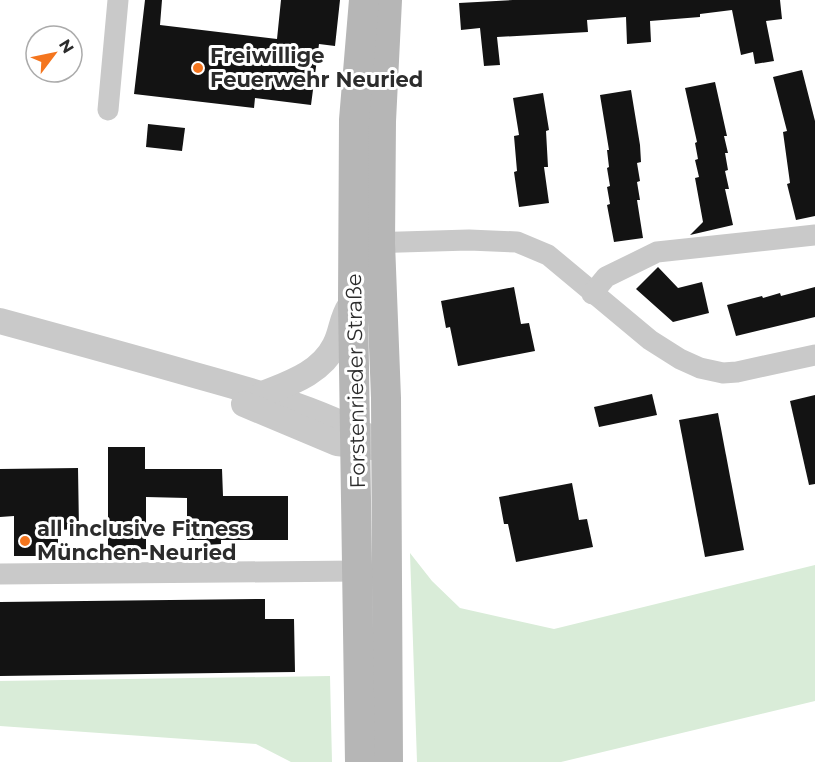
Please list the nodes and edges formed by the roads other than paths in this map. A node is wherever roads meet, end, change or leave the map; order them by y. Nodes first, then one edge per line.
1 (118, 0) edge
2 (364, 0) edge
3 (387, 0) edge
4 (108, 110) dead end
5 (815, 235) edge
6 (367, 243) junction
7 (592, 294) junction
8 (353, 302) junction
9 (0, 321) edge
10 (815, 355) edge
11 (144, 360) junction
12 (263, 394) junction
13 (356, 438) junction
14 (386, 447) junction
15 (359, 571) junction
16 (0, 574) edge
17 (360, 762) edge
18 (388, 762) edge

1 - 4 street
2 - 6 main road, Forstenrieder Straße
3 - 6 main road, Forstenrieder Straße
5 - 7 street
6 - 7 street
6 - 8 main road, Forstenrieder Straße
6 - 14 main road, Forstenrieder Straße
7 - 10 street
8 - 12 street
8 - 13 main road, Forstenrieder Straße
9 - 11 street
11 - 12 street
11 - 13 street
12 - 13 street
13 - 14 street
13 - 15 main road, Forstenrieder Straße
14 - 18 main road, Forstenrieder Straße
15 - 16 street
15 - 17 main road, Forstenrieder Straße

